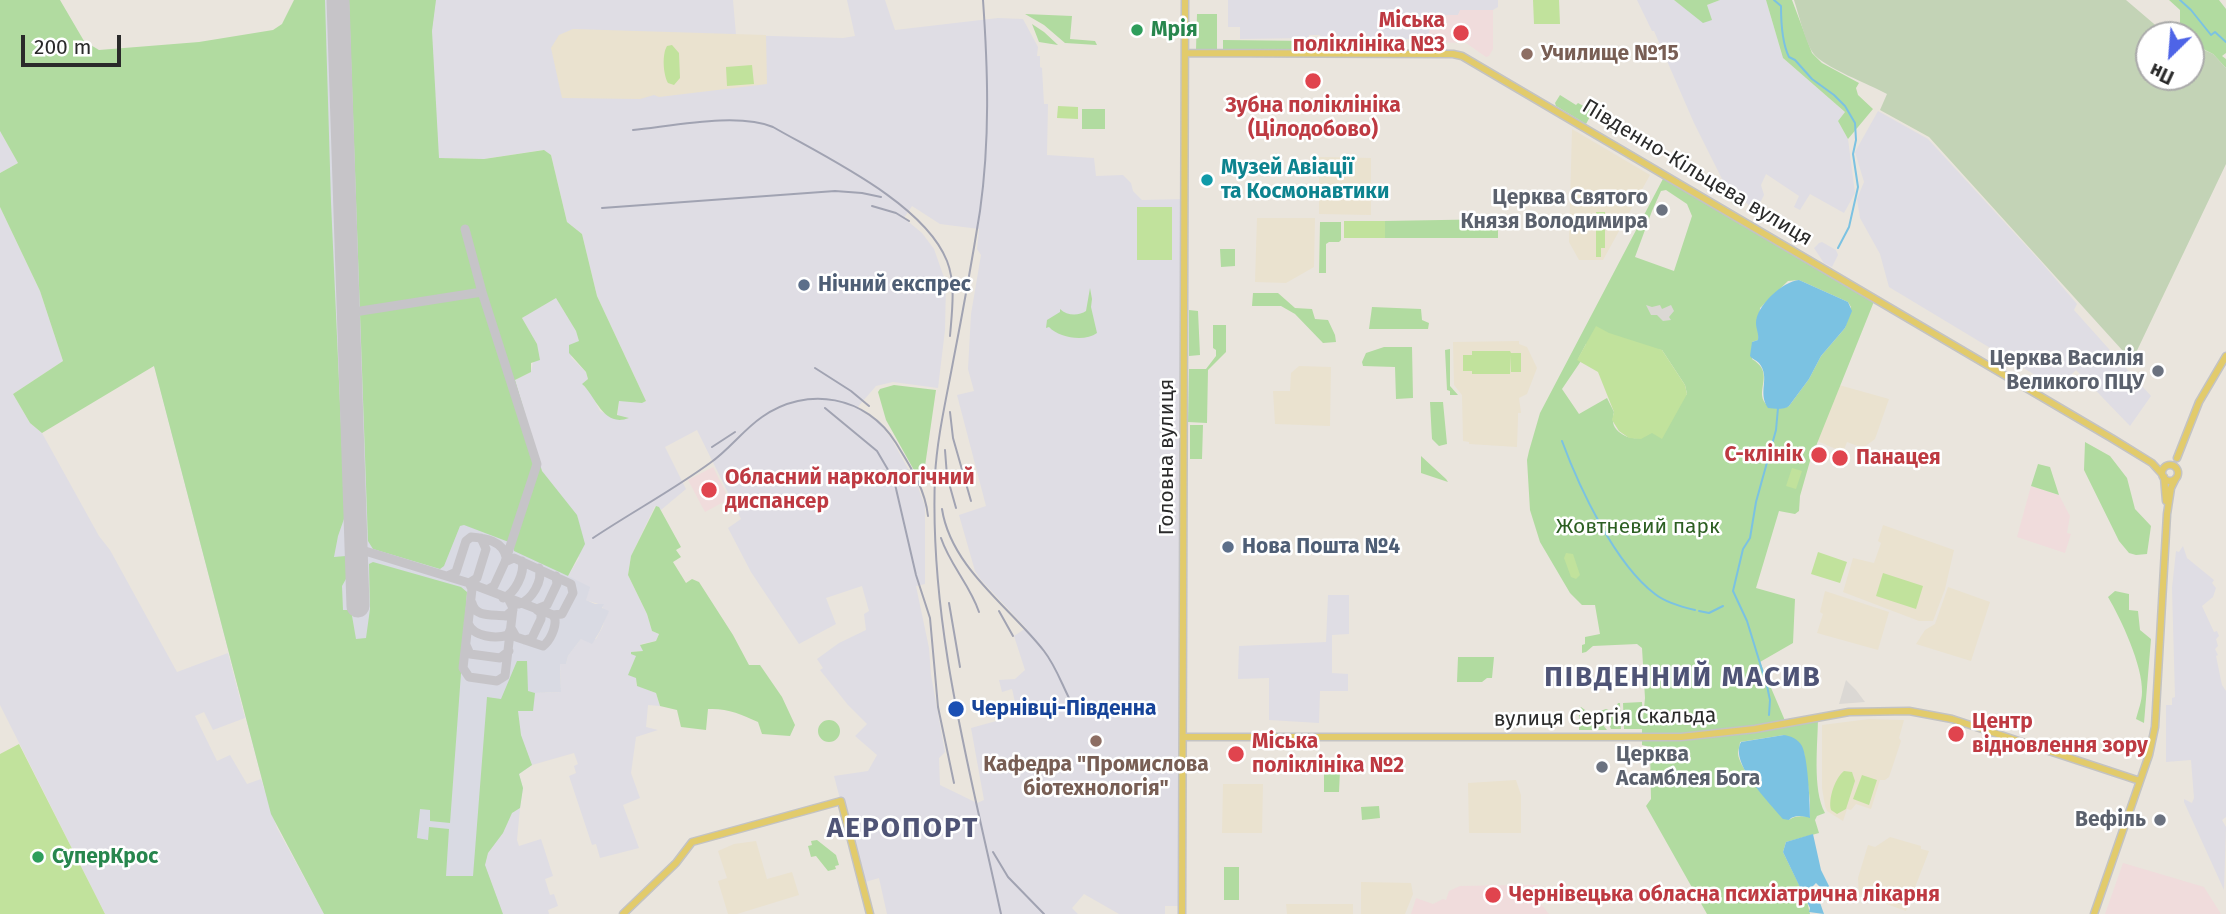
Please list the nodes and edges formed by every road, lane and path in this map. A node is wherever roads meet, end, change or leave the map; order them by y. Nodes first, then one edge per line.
1 (1185, 0) edge
2 (1185, 53) junction
3 (2226, 356) edge
4 (2177, 458) dead end
5 (2152, 463) junction
6 (2167, 466) junction
7 (2163, 476) junction
8 (2176, 478) junction
9 (2167, 514) junction
10 (1183, 737) junction
11 (2140, 781) junction
12 (623, 914) edge
13 (870, 914) edge
14 (1182, 914) edge
15 (2094, 914) edge

1 - 2 main road, Головна вулиця
2 - 5 main road, Південно-Кільцева вулиця
2 - 10 main road, Головна вулиця
3 - 4 main road
5 - 6 main road
5 - 7 main road
6 - 7 main road
6 - 8 main road
7 - 8 main road
7 - 9 main road
8 - 9 main road
9 - 11 main road
10 - 11 main road, вулиця Сергія Скальда
10 - 14 main road, Головна вулиця
11 - 15 main road
12 - 13 main road

